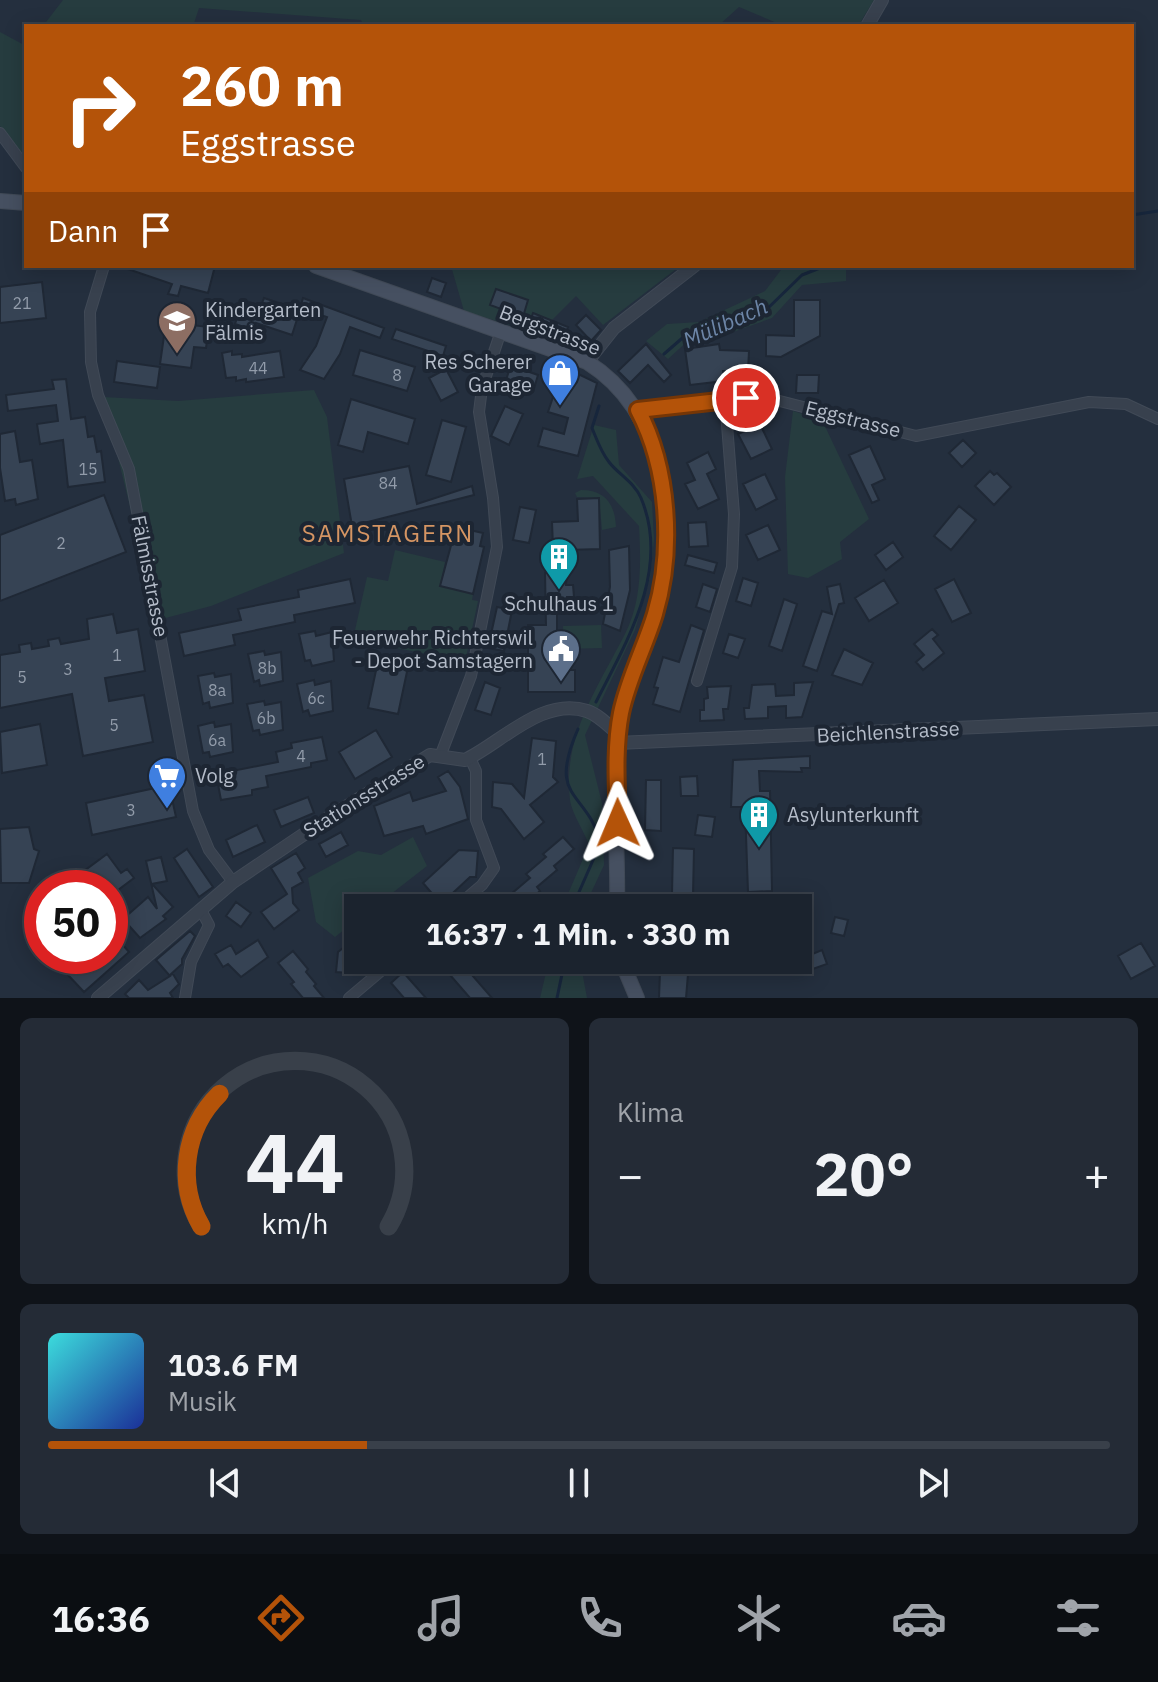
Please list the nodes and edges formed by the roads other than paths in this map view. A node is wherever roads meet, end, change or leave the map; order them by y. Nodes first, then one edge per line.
1 (882, 0) edge
2 (868, 24) edge
3 (0, 133) edge
4 (24, 165) edge
5 (0, 201) edge
6 (24, 203) edge
7 (103, 268) edge
8 (691, 268) edge
9 (335, 269) edge
10 (501, 331) junction
11 (587, 362) junction
12 (725, 399) junction
13 (638, 410) junction
14 (1158, 419) edge
15 (697, 681) dead end
16 (1158, 719) edge
17 (618, 738) junction
18 (441, 754) junction
19 (470, 758) junction
20 (233, 882) junction
21 (471, 894) edge
22 (617, 894) edge
23 (201, 910) junction
24 (377, 974) edge
25 (627, 974) edge
26 (98, 998) edge
27 (185, 998) edge
28 (349, 998) edge
29 (637, 998) edge

1 - 2 street
3 - 4 street
5 - 6 main road
7 - 20 street, Fälmisstrasse
8 - 11 street
9 - 10 main road, Bergstrasse
10 - 11 main road, Bergstrasse
10 - 18 street, Stationsstrasse
11 - 13 main road, Bergstrasse
12 - 13 street, Eggstrasse
12 - 14 street, Eggstrasse
12 - 15 street
13 - 17 main road, Bergstrasse
16 - 17 street, Beichlenstrasse
17 - 19 street
17 - 22 main road, Bergstrasse
18 - 19 street
18 - 20 street, Stationsstrasse
19 - 21 street
20 - 23 street, Stationsstrasse
23 - 26 street, Stationsstrasse
23 - 27 street
24 - 28 street
25 - 29 main road

